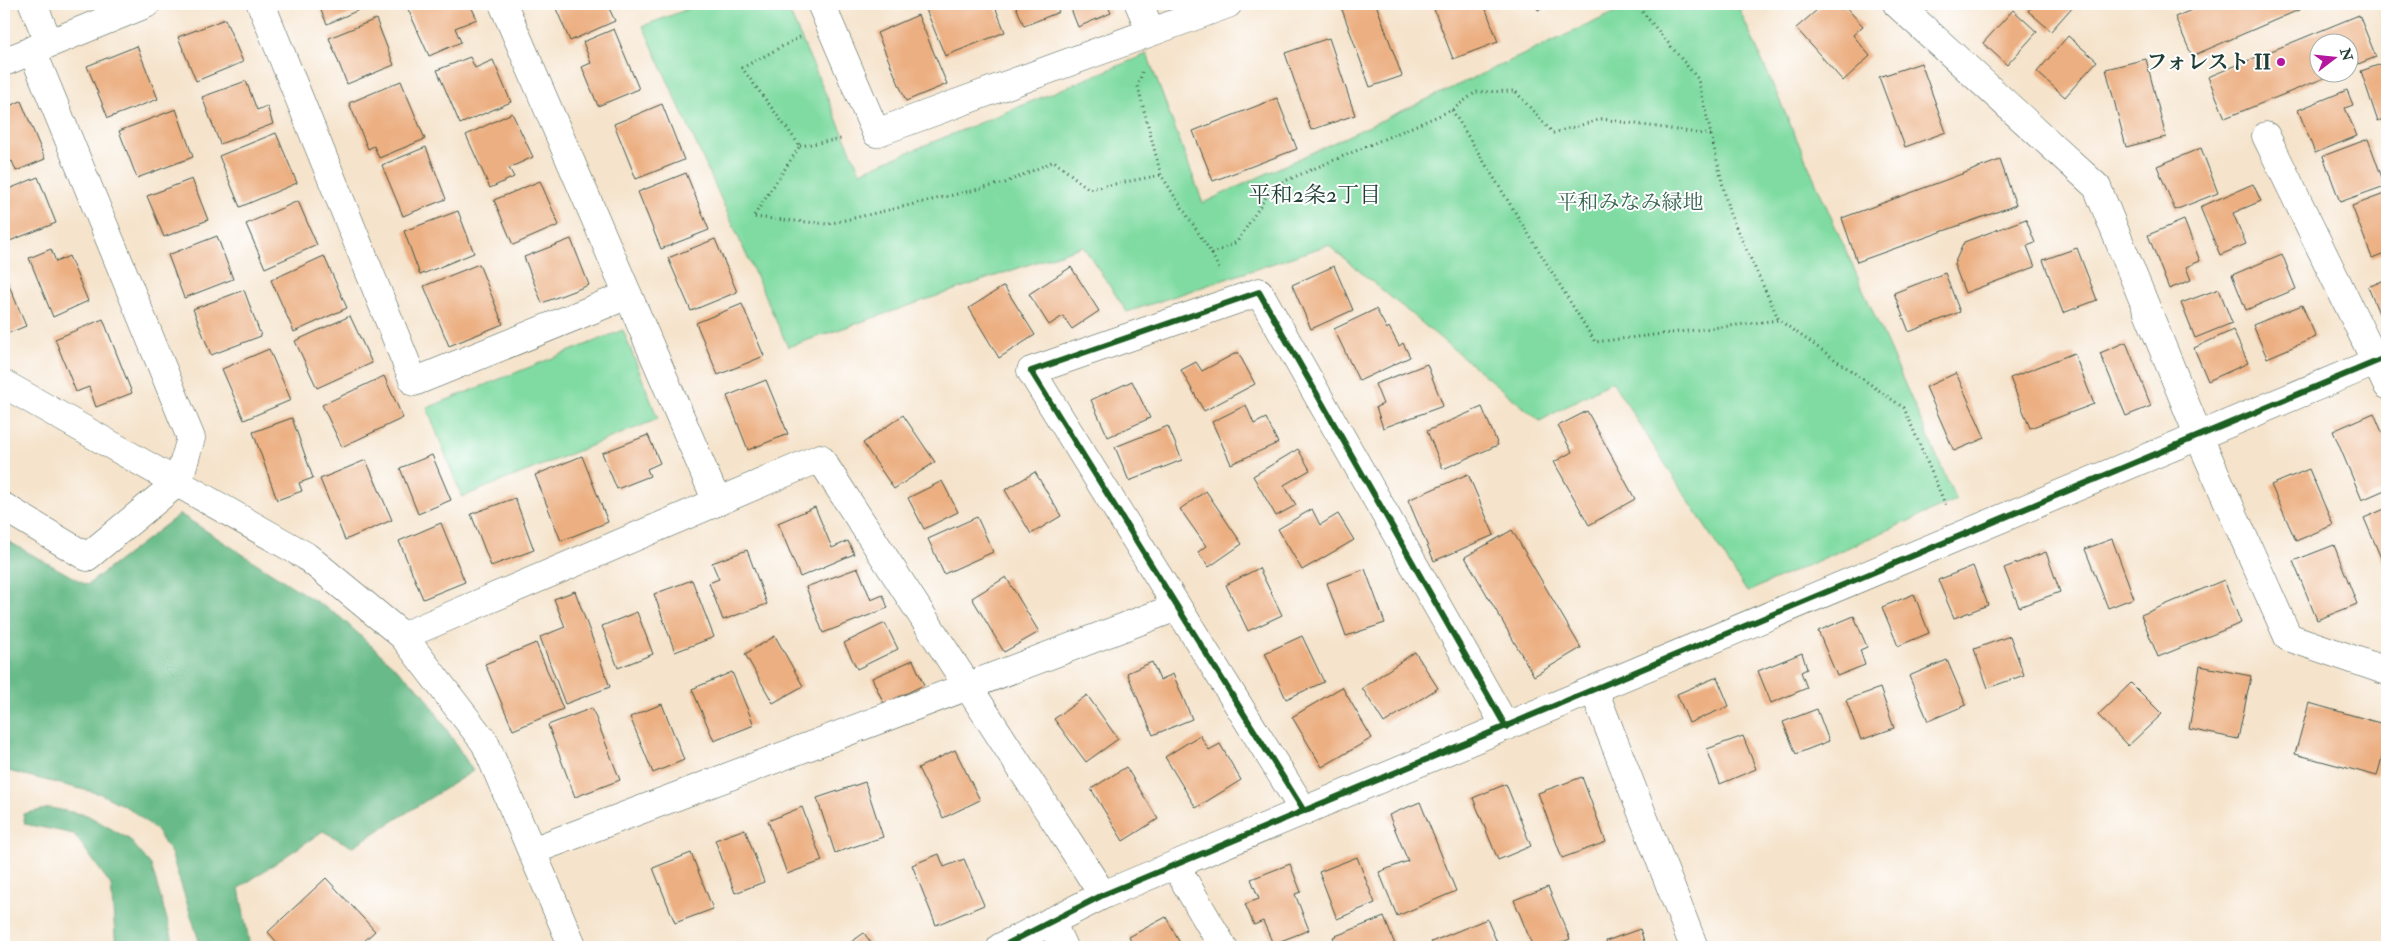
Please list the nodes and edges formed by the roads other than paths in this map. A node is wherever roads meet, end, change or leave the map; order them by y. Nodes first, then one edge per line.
1 (32, 4) edge
2 (146, 4) edge
3 (261, 4) edge
4 (503, 4) edge
5 (821, 4) edge
6 (1139, 4) edge
7 (1228, 4) edge
8 (1897, 4) edge
9 (1151, 32) junction
10 (40, 46) junction
11 (4, 62) edge
12 (2266, 136) dead end
13 (628, 295) junction
14 (2384, 368) edge
15 (4, 384) edge
16 (2200, 437) junction
17 (178, 482) junction
18 (717, 502) junction
19 (4, 507) edge
20 (1177, 607) junction
21 (403, 636) junction
22 (2387, 671) edge
23 (968, 686) junction
24 (1594, 690) junction
25 (1506, 727) junction
26 (1304, 811) junction
27 (532, 851) junction
28 (1175, 865) junction
29 (1103, 895) junction
30 (1051, 921) junction
31 (573, 947) edge
32 (1001, 947) edge
33 (1064, 947) edge
34 (1223, 947) edge
35 (1694, 947) edge

1 - 10 street
2 - 10 street
3 - 13 street
4 - 13 street
5 - 9 street
6 - 9 street
7 - 9 street
8 - 16 street
10 - 11 street
10 - 17 street
12 - 14 street
13 - 18 street
14 - 16 street
15 - 17 street
16 - 22 street
16 - 24 street
17 - 19 street
17 - 21 street
18 - 21 street
18 - 23 street
20 - 23 street
20 - 25 street
20 - 26 street
21 - 27 street
23 - 27 street
23 - 29 street
24 - 25 street
24 - 35 street
25 - 26 street
26 - 28 street
27 - 31 street
28 - 29 street
28 - 34 street
29 - 30 street
30 - 32 street
30 - 33 street

